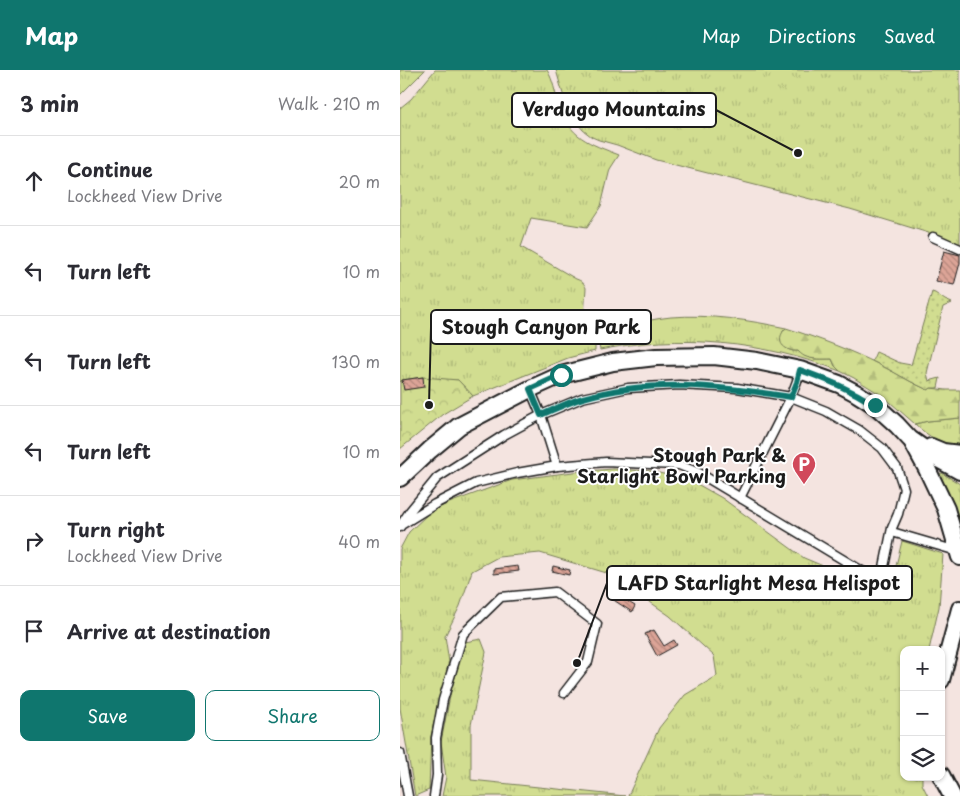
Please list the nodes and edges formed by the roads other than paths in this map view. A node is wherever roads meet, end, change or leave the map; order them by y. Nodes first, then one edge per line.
1 (933, 237) dead end
2 (960, 249) edge
3 (800, 370) junction
4 (530, 389) junction
5 (791, 397) junction
6 (541, 415) junction
7 (910, 439) junction
8 (960, 454) edge
9 (557, 466) junction
10 (960, 471) edge
11 (400, 478) edge
12 (740, 498) junction
13 (400, 526) edge
14 (892, 532) junction
15 (959, 553) edge
16 (960, 609) edge
17 (945, 665) edge
18 (564, 693) dead end
19 (400, 753) edge
20 (944, 781) edge
21 (408, 796) edge
22 (434, 796) edge
23 (952, 796) edge

1 - 2 lane
3 - 4 street
3 - 5 lane
3 - 7 street
4 - 6 lane
4 - 11 street
5 - 6 lane
5 - 12 lane
5 - 14 lane
6 - 9 lane
6 - 13 lane
7 - 8 street
7 - 10 street
7 - 15 street
9 - 12 lane
9 - 13 lane
12 - 14 lane
14 - 15 lane
16 - 17 street
18 - 22 lane
19 - 21 lane
20 - 23 street

